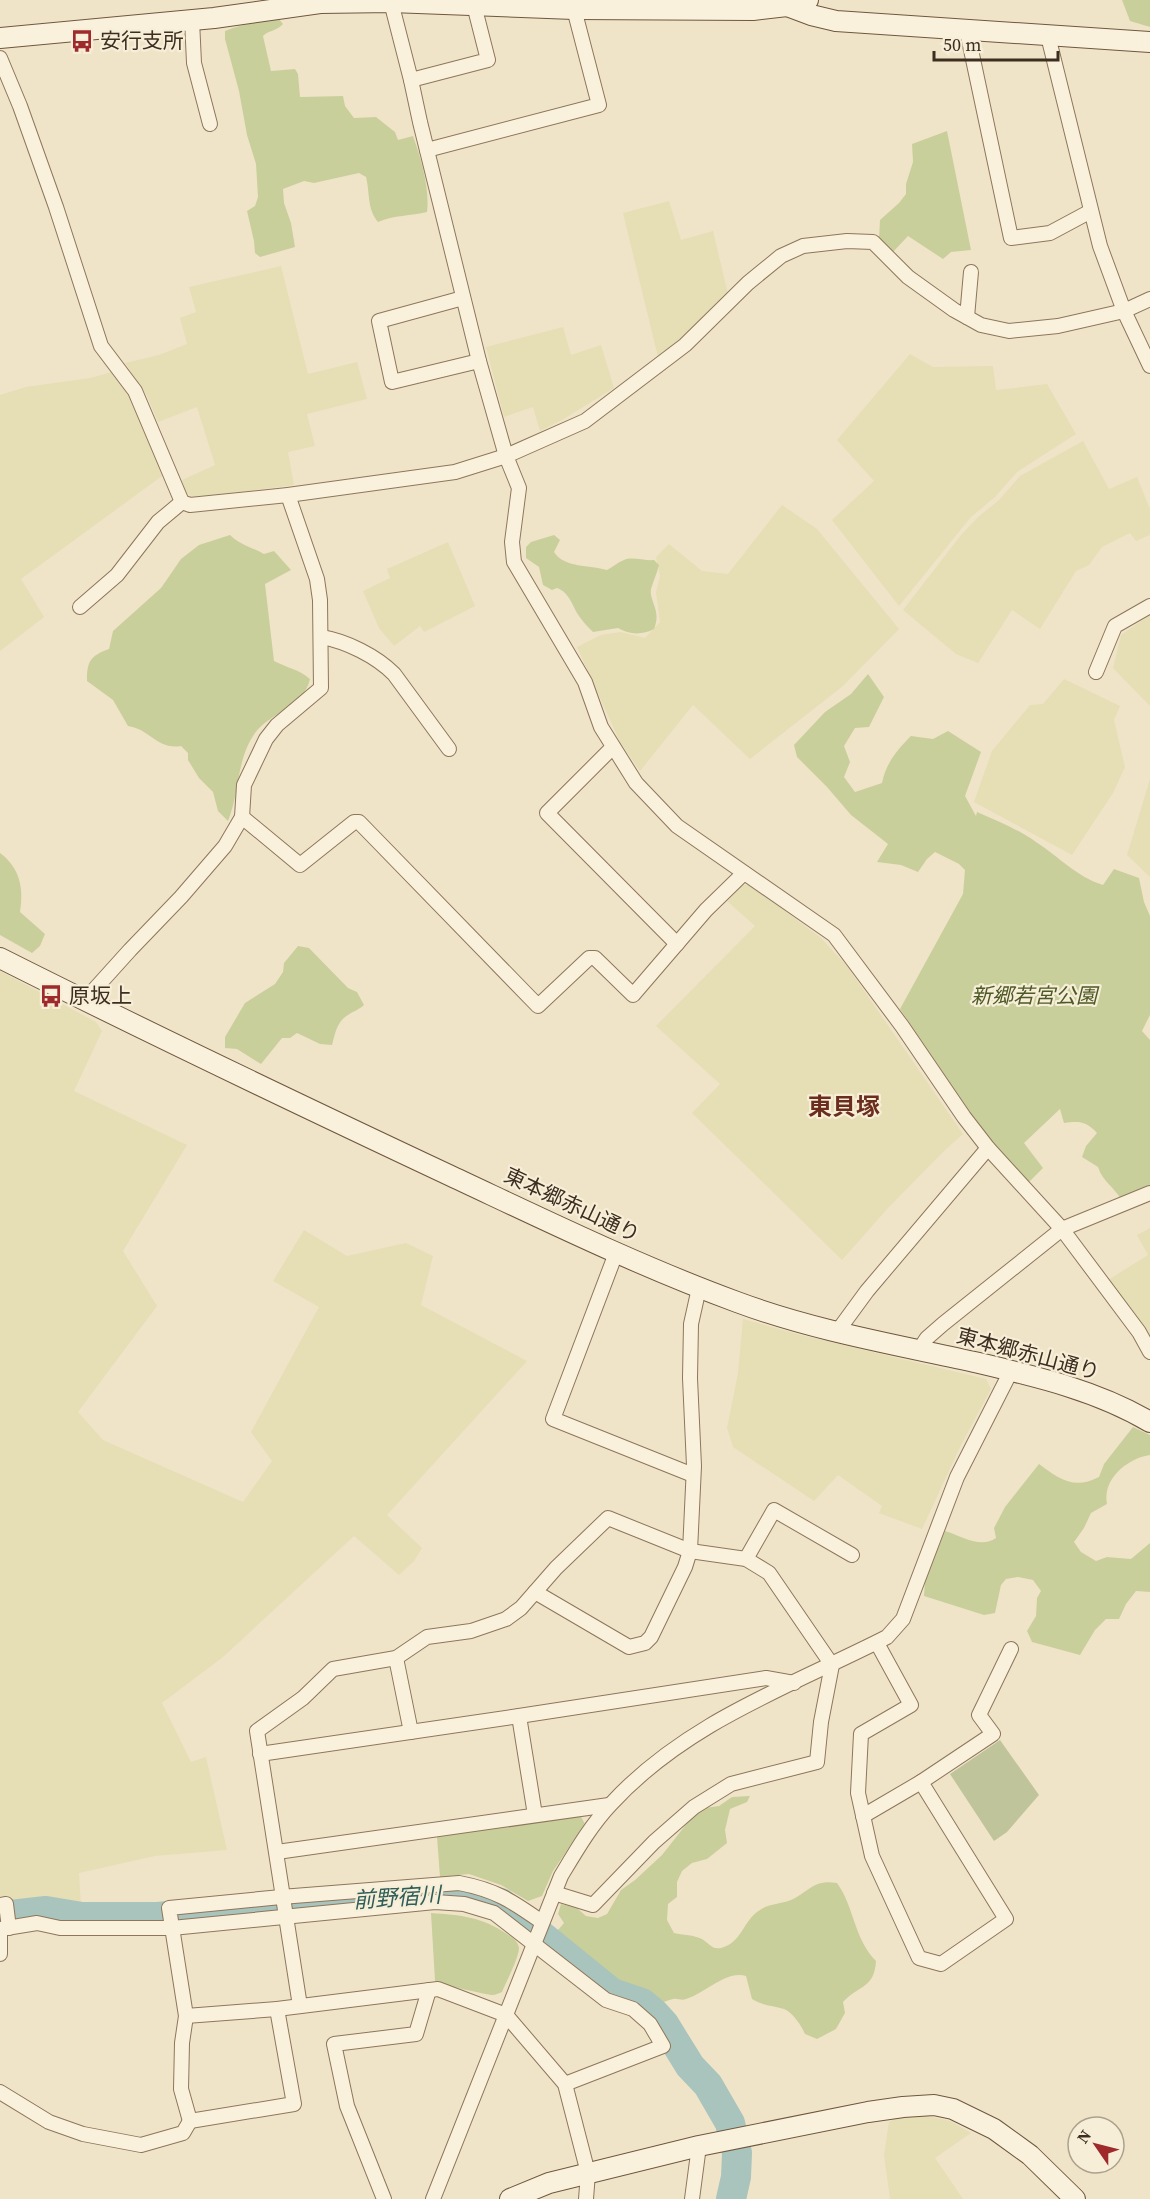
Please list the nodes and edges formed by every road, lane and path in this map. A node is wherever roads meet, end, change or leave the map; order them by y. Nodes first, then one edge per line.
1 (391, 2) junction
2 (799, 2) edge
3 (545, 4) edge
4 (474, 5) junction
5 (574, 9) junction
6 (192, 20) junction
7 (967, 31) junction
8 (1048, 36) junction
9 (0, 38) edge
10 (1150, 42) edge
11 (0, 58) edge
12 (411, 80) junction
13 (210, 124) dead end
14 (427, 150) junction
15 (1091, 211) junction
16 (971, 272) dead end
17 (463, 298) junction
18 (1150, 299) edge
19 (1124, 311) junction
20 (967, 317) junction
21 (479, 361) junction
22 (1150, 366) edge
23 (506, 456) junction
24 (288, 495) junction
25 (182, 502) junction
26 (1150, 606) edge
27 (80, 607) dead end
28 (321, 637) junction
29 (1096, 672) dead end
30 (613, 747) junction
31 (449, 749) dead end
32 (242, 817) junction
33 (744, 873) junction
34 (677, 944) junction
35 (0, 958) edge
36 (84, 1001) junction
37 (988, 1148) junction
38 (1150, 1193) edge
39 (1062, 1228) junction
40 (616, 1253) junction
41 (699, 1288) junction
42 (837, 1332) junction
43 (919, 1350) junction
44 (1150, 1352) edge
45 (1011, 1371) junction
46 (1150, 1422) edge
47 (693, 1475) junction
48 (690, 1551) junction
49 (852, 1555) dead end
50 (746, 1559) junction
51 (535, 1592) junction
52 (877, 1643) junction
53 (1011, 1649) dead end
54 (396, 1658) junction
55 (832, 1665) junction
56 (795, 1683) junction
57 (519, 1716) junction
58 (411, 1732) junction
59 (260, 1755) junction
60 (921, 1782) junction
61 (609, 1805) junction
62 (535, 1815) junction
63 (863, 1816) junction
64 (277, 1852) junction
65 (554, 1893) junction
66 (281, 1897) junction
67 (0, 1905) edge
68 (285, 1917) junction
69 (542, 1922) junction
70 (3, 1928) edge
71 (172, 1928) junction
72 (534, 1943) junction
73 (0, 1954) edge
74 (429, 1990) junction
75 (300, 2006) junction
76 (277, 2009) junction
77 (186, 2016) junction
78 (506, 2016) junction
79 (565, 2084) junction
80 (0, 2092) edge
81 (190, 2121) junction
82 (699, 2146) junction
83 (588, 2173) junction
84 (384, 2199) edge
85 (433, 2199) edge
86 (510, 2199) edge
87 (586, 2199) edge
88 (692, 2199) edge
89 (1074, 2199) edge

1 - 4 street
1 - 6 street
1 - 12 street
2 - 5 street
2 - 7 street
3 - 4 street
3 - 5 street
4 - 12 street
5 - 14 street
6 - 9 street
6 - 13 street
7 - 8 street
7 - 15 street
8 - 10 street
8 - 15 street
11 - 25 street
12 - 14 street
14 - 17 street
15 - 19 street
16 - 20 street
17 - 21 street
17 - 21 street
18 - 19 street
19 - 20 street
19 - 22 street
20 - 23 street
21 - 23 street
23 - 24 street
23 - 30 street
24 - 25 street
24 - 28 street
25 - 27 street
26 - 29 street
28 - 31 street
28 - 32 street
30 - 33 street
30 - 34 street
32 - 34 street
32 - 36 street
33 - 34 street
33 - 37 street
35 - 36 street, 東本郷赤山通り
36 - 40 street, 東本郷赤山通り
37 - 39 street
37 - 42 street
38 - 39 street
39 - 43 street
39 - 44 street
40 - 41 street, 東本郷赤山通り
40 - 47 street
41 - 42 street, 東本郷赤山通り
41 - 47 street
42 - 43 street, 東本郷赤山通り
43 - 45 street, 東本郷赤山通り
45 - 46 street, 東本郷赤山通り
45 - 52 street
47 - 48 street
48 - 50 street
48 - 51 street
48 - 51 street
49 - 50 street
50 - 55 street
51 - 54 street
52 - 55 street
52 - 63 street
53 - 60 street
54 - 58 street
54 - 59 street
55 - 56 street
55 - 65 street
56 - 57 street
56 - 61 street
57 - 58 street
57 - 62 street
58 - 59 street
59 - 64 street
60 - 63 street
60 - 63 street
61 - 62 street
61 - 65 street
62 - 64 street
64 - 66 street
65 - 69 street
66 - 68 street
66 - 69 street
66 - 71 street
67 - 70 street
68 - 71 street
68 - 72 street
68 - 75 street
69 - 72 street
70 - 71 street
70 - 73 street
71 - 77 street
72 - 78 street
72 - 79 street
74 - 75 street
74 - 78 street
74 - 84 street
75 - 76 street
76 - 77 street
76 - 81 street
77 - 81 street
78 - 79 street
78 - 85 street
79 - 83 street
80 - 81 street
82 - 83 street
82 - 88 street
82 - 89 street
83 - 86 street
83 - 87 street

